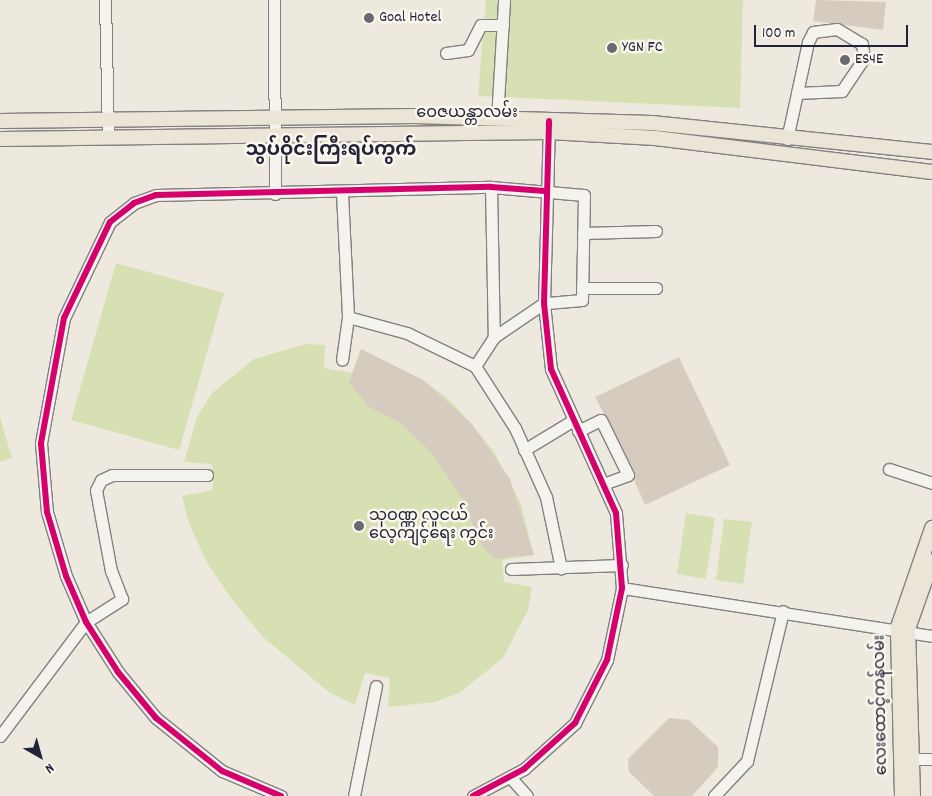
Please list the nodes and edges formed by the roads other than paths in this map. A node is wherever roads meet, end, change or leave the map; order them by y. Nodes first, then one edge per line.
1 (105, 0) edge
2 (274, 0) edge
3 (504, 0) edge
4 (503, 25) junction
5 (446, 53) dead end
6 (797, 93) junction
7 (497, 119) junction
8 (108, 120) junction
9 (0, 121) edge
10 (70, 121) junction
11 (273, 126) junction
12 (549, 126) junction
13 (108, 137) junction
14 (70, 138) junction
15 (0, 139) edge
16 (787, 139) junction
17 (932, 152) edge
18 (932, 172) edge
19 (492, 187) junction
20 (545, 192) junction
21 (342, 193) junction
22 (276, 194) junction
23 (656, 231) dead end
24 (583, 232) junction
25 (582, 288) junction
26 (656, 288) dead end
27 (544, 302) junction
28 (348, 317) junction
29 (494, 338) junction
30 (342, 360) dead end
31 (474, 366) junction
32 (575, 426) junction
33 (524, 450) junction
34 (889, 469) dead end
35 (207, 475) dead end
36 (932, 483) edge
37 (606, 484) junction
38 (932, 528) edge
39 (932, 561) edge
40 (622, 565) junction
41 (561, 568) junction
42 (511, 570) dead end
43 (918, 584) junction
44 (622, 588) junction
45 (783, 611) junction
46 (86, 622) junction
47 (903, 628) junction
48 (932, 636) edge
49 (376, 686) dead end
50 (0, 736) edge
51 (907, 759) junction
52 (932, 759) edge
53 (510, 777) junction
54 (260, 792) edge
55 (281, 796) edge
56 (354, 796) edge
57 (473, 796) edge
58 (527, 796) edge
59 (714, 796) edge
60 (902, 796) edge
61 (913, 796) edge

1 - 8 street
2 - 11 street
3 - 4 street
4 - 5 street
4 - 7 street
6 - 6 street
6 - 16 street
7 - 11 main road, ဝေဇယန္တာလမ်း
7 - 12 main road, ဝေဇယန္တာလမ်း
8 - 10 main road, ဝေဇယန္တာလမ်း
8 - 11 main road, ဝေဇယန္တာလမ်း
8 - 13 street
9 - 10 main road, ဝေဇယန္တာလမ်း
10 - 14 main road
11 - 12 main road, ဝေဇယန္တာလမ်း
11 - 13 main road, ဝေဇယန္တာလမ်း
11 - 22 street
12 - 16 main road, ဝေဇယန္တာလမ်း
12 - 18 main road, ဝေဇယန္တာလမ်း
12 - 20 street
13 - 14 main road, ဝေဇယန္တာလမ်း
14 - 15 main road, ဝေဇယန္တာလမ်း
16 - 17 main road, ဝေဇယန္တာလမ်း
19 - 20 street
19 - 21 street
19 - 29 street
20 - 24 street
20 - 27 street
21 - 22 street
21 - 28 street
22 - 46 street
23 - 24 street
24 - 25 street
25 - 26 street
25 - 27 street
27 - 29 street
27 - 32 street
28 - 30 street
28 - 31 street
29 - 31 street
31 - 33 street
32 - 33 street
32 - 37 street
32 - 37 street
33 - 41 street
34 - 36 street
35 - 46 street
37 - 40 street
38 - 43 main road, လေးထောင့်ကန်လမ်း
39 - 43 main road, လေးထောင့်ကန်လမ်း
40 - 41 street
40 - 44 street
41 - 42 street
43 - 47 main road, လေးထောင့်ကန်လမ်း
44 - 45 street
44 - 53 street
45 - 47 street
45 - 59 street
46 - 50 street
46 - 54 street
47 - 48 street
47 - 51 main road, လေးထောင့်ကန်လမ်း
49 - 56 street
51 - 52 street
51 - 60 main road, လေးထောင့်ကန်လမ်း
51 - 61 main road, လေးထောင့်ကန်လမ်း
53 - 57 street
53 - 58 street
54 - 55 street

